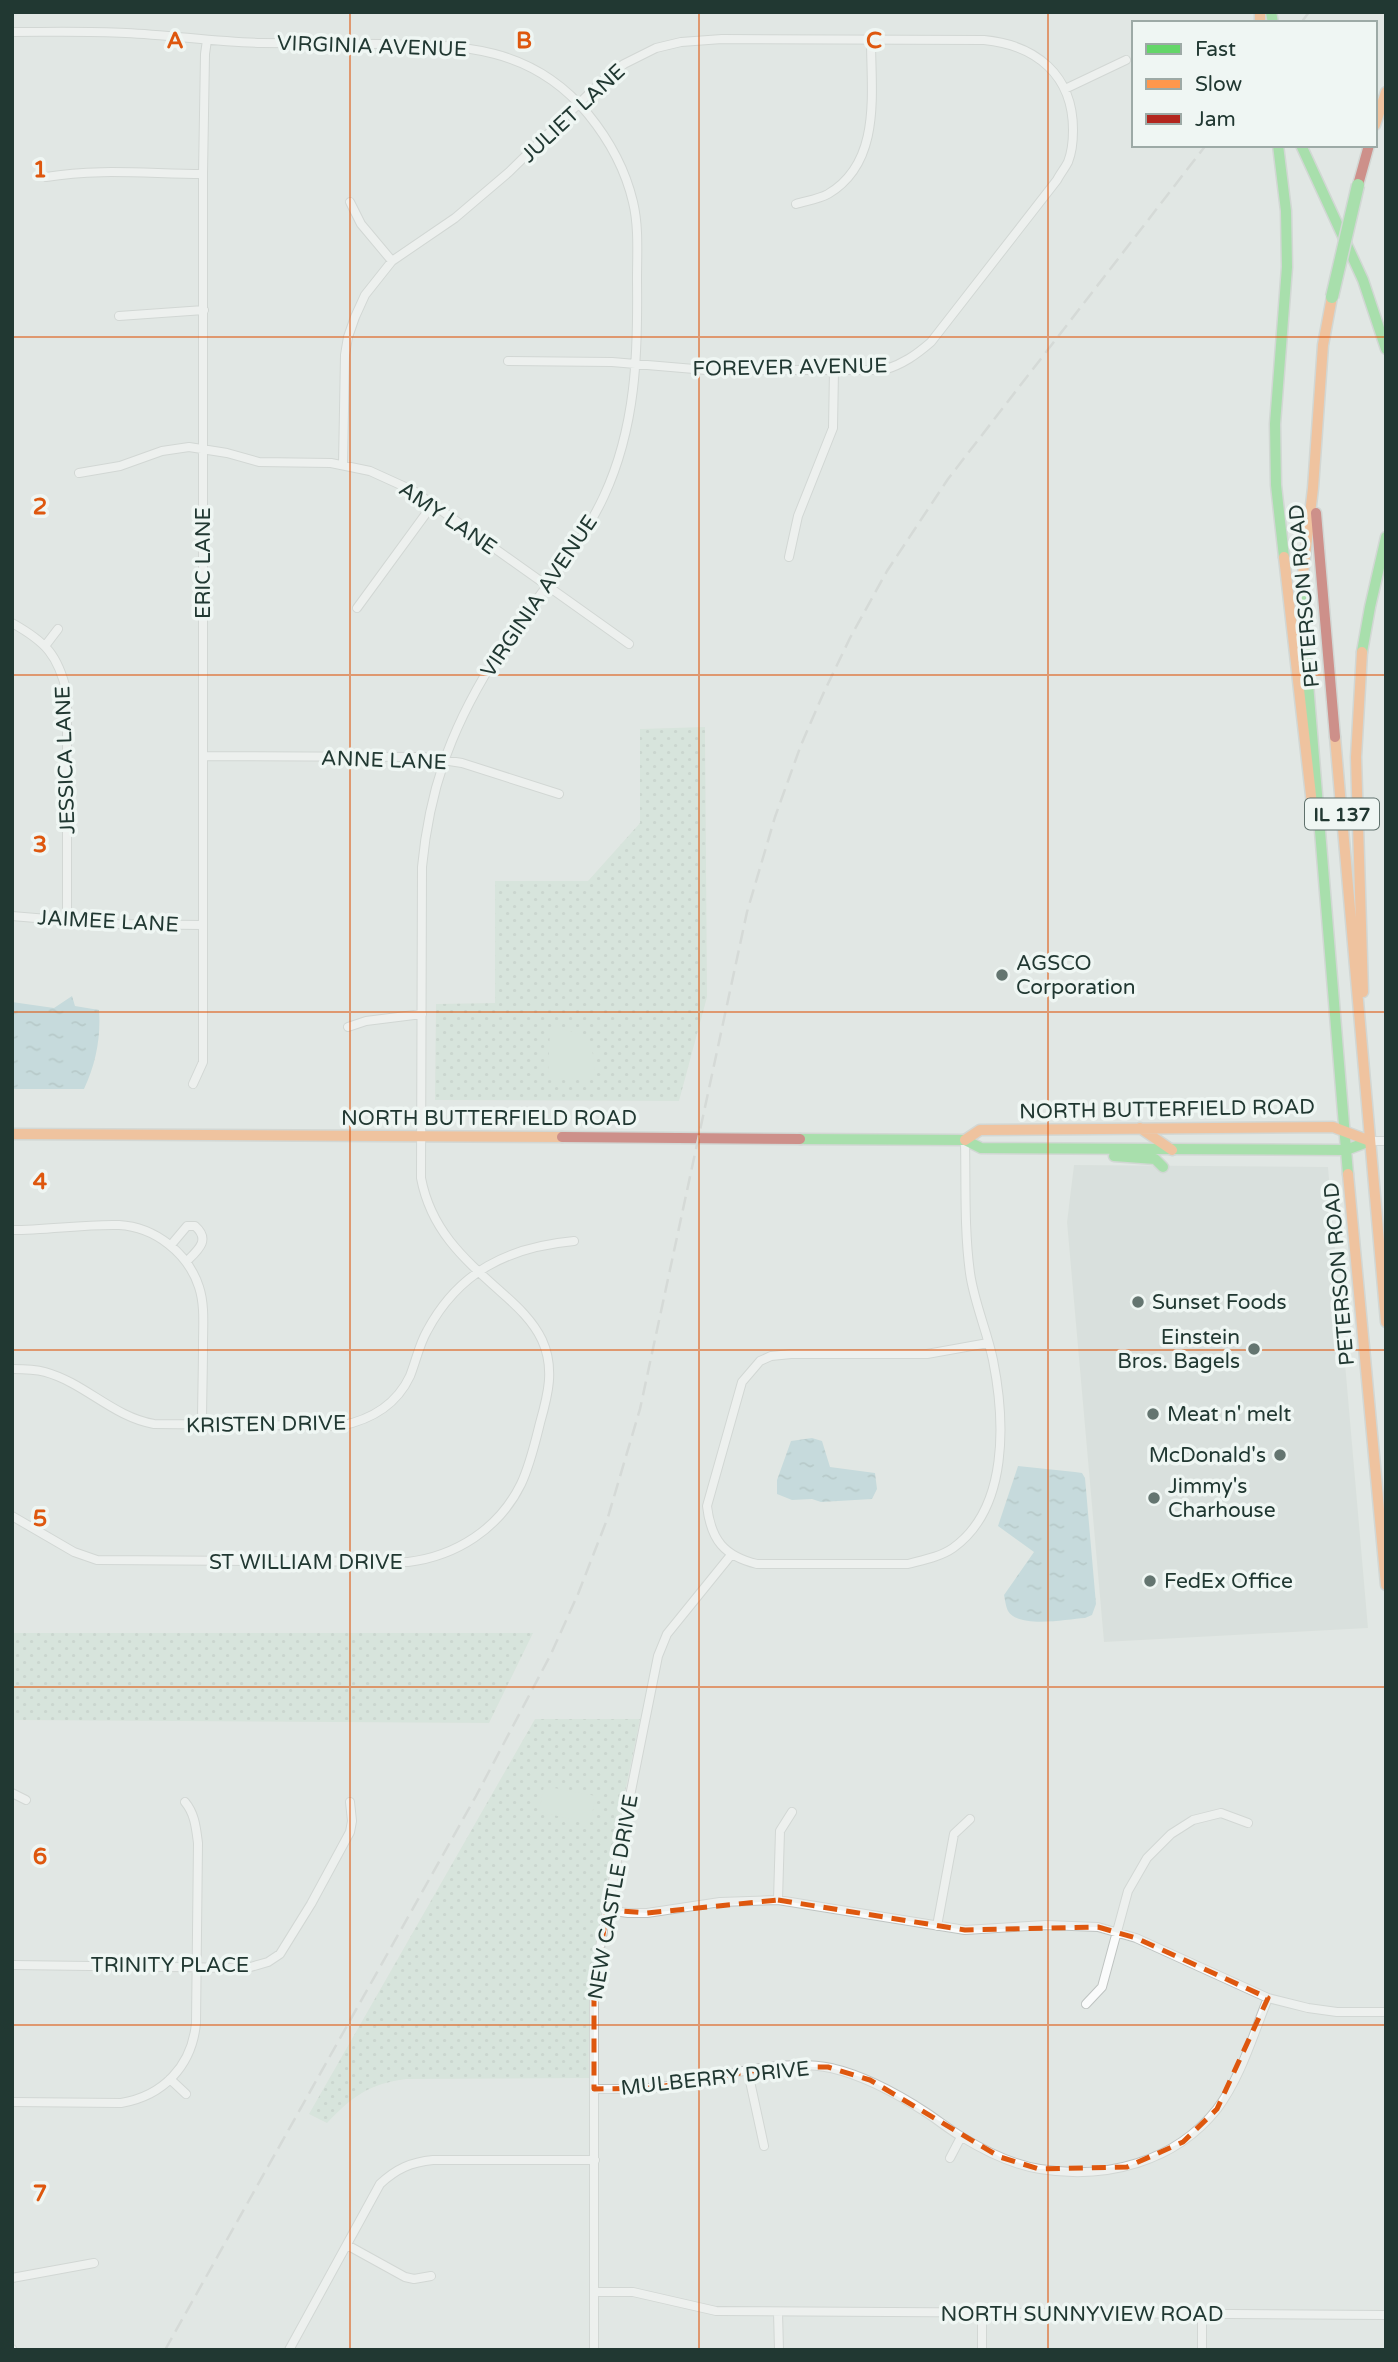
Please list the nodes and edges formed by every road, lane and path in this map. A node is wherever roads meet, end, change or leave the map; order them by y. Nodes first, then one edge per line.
1 (12, 32) edge
2 (207, 40) junction
3 (871, 40) junction
4 (1126, 60) dead end
5 (1065, 89) junction
6 (1386, 92) edge
7 (579, 104) junction
8 (1377, 120) edge
9 (1278, 147) edge
10 (1302, 147) edge
11 (1368, 147) edge
12 (203, 174) junction
13 (46, 177) dead end
14 (350, 202) dead end
15 (796, 204) dead end
16 (392, 261) junction
17 (204, 310) junction
18 (120, 316) dead end
19 (1386, 349) edge
20 (508, 361) dead end
21 (636, 364) junction
22 (834, 370) junction
23 (204, 448) junction
24 (343, 465) junction
25 (79, 473) dead end
26 (1313, 488) junction
27 (433, 504) junction
28 (1386, 537) edge
29 (789, 557) dead end
30 (547, 586) junction
31 (357, 608) dead end
32 (12, 623) edge
33 (58, 629) dead end
34 (629, 644) dead end
35 (45, 646) junction
36 (204, 756) junction
37 (444, 760) junction
38 (559, 794) dead end
39 (12, 916) edge
40 (67, 920) junction
41 (203, 925) junction
42 (1331, 960) junction
43 (422, 1014) junction
44 (348, 1027) dead end
45 (1363, 1048) junction
46 (193, 1084) dead end
47 (1140, 1128) junction
48 (1345, 1131) junction
49 (12, 1134) edge
50 (421, 1138) junction
51 (965, 1140) junction
52 (1370, 1141) junction
53 (1386, 1141) edge
54 (1049, 1148) junction
55 (1172, 1150) junction
56 (1346, 1150) junction
57 (1163, 1167) dead end
58 (12, 1230) edge
59 (574, 1241) dead end
60 (171, 1245) junction
61 (186, 1262) junction
62 (479, 1272) junction
63 (1386, 1322) edge
64 (988, 1343) junction
65 (12, 1369) edge
66 (202, 1426) junction
67 (12, 1516) edge
68 (731, 1555) junction
69 (1386, 1585) edge
70 (12, 1793) edge
71 (26, 1800) dead end
72 (185, 1802) dead end
73 (350, 1802) dead end
74 (792, 1812) dead end
75 (970, 1819) dead end
76 (1248, 1823) dead end
77 (778, 1900) junction
78 (607, 1910) junction
79 (937, 1926) junction
80 (1116, 1932) junction
81 (12, 1965) edge
82 (197, 1967) junction
83 (1268, 1998) junction
84 (1086, 2004) dead end
85 (1386, 2012) edge
86 (748, 2072) junction
87 (170, 2079) junction
88 (594, 2089) junction
89 (186, 2094) dead end
90 (12, 2102) edge
91 (961, 2137) junction
92 (764, 2146) dead end
93 (950, 2158) dead end
94 (595, 2160) junction
95 (347, 2245) junction
96 (94, 2263) dead end
97 (431, 2276) dead end
98 (12, 2278) edge
99 (594, 2292) junction
100 (778, 2312) junction
101 (982, 2314) junction
102 (1202, 2315) junction
103 (1386, 2315) edge
104 (289, 2350) edge
105 (594, 2350) edge
106 (779, 2350) edge
107 (982, 2350) edge
108 (1202, 2350) edge

1 - 2 street, VIRGINIA AVENUE
2 - 7 street, VIRGINIA AVENUE
2 - 12 street, ERIC LANE
3 - 5 street, JULIET LANE
3 - 7 street, JULIET LANE
3 - 15 street
4 - 5 street
5 - 22 street, FOREVER AVENUE
6 - 8 main road
7 - 16 street, JULIET LANE
7 - 21 street, VIRGINIA AVENUE
9 - 42 main road, PETERSON ROAD
10 - 19 main road
11 - 26 main road, IL 137, bridge
12 - 13 street
12 - 17 street, ERIC LANE
14 - 16 street
16 - 24 street, JULIET LANE
17 - 18 street
17 - 23 street, ERIC LANE
20 - 21 street, FOREVER AVENUE
21 - 22 street, FOREVER AVENUE
21 - 30 street, VIRGINIA AVENUE
22 - 29 street
23 - 24 street, AMY LANE
23 - 25 street, AMY LANE
23 - 36 street, ERIC LANE
24 - 27 street, AMY LANE
26 - 42 main road, PETERSON ROAD / IL 137
26 - 45 main road, PETERSON ROAD / IL 137
27 - 30 street, AMY LANE
27 - 31 street
28 - 45 main road, PETERSON ROAD
30 - 34 street, AMY LANE
30 - 37 street, VIRGINIA AVENUE
32 - 35 street, JESSICA LANE
33 - 35 street
35 - 40 street, JESSICA LANE
36 - 37 street, ANNE LANE
36 - 41 street, ERIC LANE
37 - 38 street, ANNE LANE
37 - 43 street, VIRGINIA AVENUE
39 - 40 street, JAIMEE LANE
40 - 41 street, JAIMEE LANE
41 - 46 street, ERIC LANE
42 - 48 main road, PETERSON ROAD / IL 137
43 - 44 street
43 - 50 street, VIRGINIA AVENUE
45 - 52 main road, PETERSON ROAD / IL 137
47 - 48 main road, NORTH BUTTERFIELD ROAD
47 - 51 main road, NORTH BUTTERFIELD ROAD
47 - 55 main road
48 - 52 main road, NORTH BUTTERFIELD ROAD
48 - 56 main road, PETERSON ROAD / IL 137
49 - 50 main road, NORTH BUTTERFIELD ROAD
50 - 51 main road, NORTH BUTTERFIELD ROAD
50 - 62 street, ST WILLIAM DRIVE
51 - 54 main road, NORTH BUTTERFIELD ROAD
51 - 64 street
52 - 53 street, NORTH BUTTERFIELD ROAD
52 - 56 main road, NORTH BUTTERFIELD ROAD
52 - 63 main road, PETERSON ROAD / IL 137
54 - 55 main road, NORTH BUTTERFIELD ROAD
54 - 57 main road
55 - 56 main road, NORTH BUTTERFIELD ROAD
56 - 69 main road, PETERSON ROAD / IL 137
58 - 60 street
59 - 62 street, KRISTEN DRIVE
60 - 61 street
60 - 61 street
61 - 66 street
62 - 66 street, KRISTEN DRIVE
62 - 67 street, ST WILLIAM DRIVE
64 - 68 street
64 - 68 street
65 - 66 street, KRISTEN DRIVE
68 - 78 street, NEW CASTLE DRIVE
70 - 71 street
72 - 82 street
73 - 82 street, TRINITY PLACE
74 - 77 street
75 - 79 street
76 - 80 street
77 - 78 street
77 - 79 street
78 - 88 street, NEW CASTLE DRIVE
79 - 80 street
80 - 83 street
80 - 84 street
81 - 82 street, TRINITY PLACE
82 - 87 street
83 - 85 street
83 - 91 street, MULBERRY DRIVE
86 - 88 street, MULBERRY DRIVE
86 - 91 street, MULBERRY DRIVE
86 - 92 street
87 - 89 street
87 - 90 street
88 - 94 street, NEW CASTLE DRIVE
91 - 93 street
94 - 95 street
94 - 99 street, NEW CASTLE DRIVE
95 - 97 street
95 - 104 street
96 - 98 street
99 - 100 street, NORTH SUNNYVIEW ROAD
99 - 105 street, NEW CASTLE DRIVE
100 - 101 street, NORTH SUNNYVIEW ROAD
100 - 106 street
101 - 102 street, NORTH SUNNYVIEW ROAD
101 - 107 street
102 - 103 street, NORTH SUNNYVIEW ROAD
102 - 108 street

